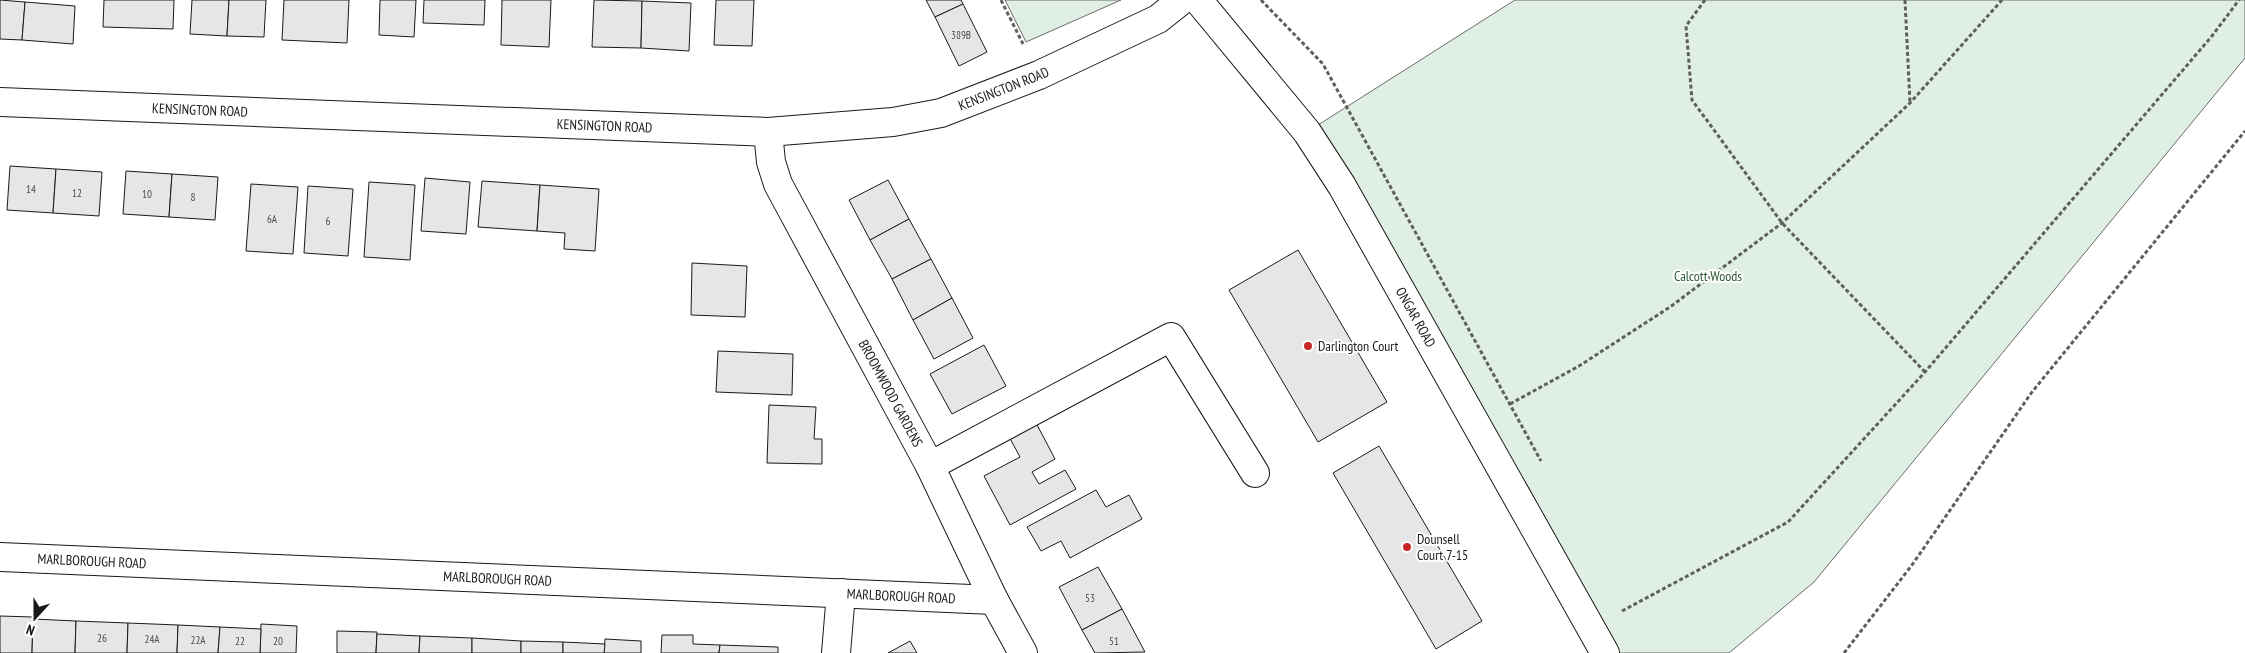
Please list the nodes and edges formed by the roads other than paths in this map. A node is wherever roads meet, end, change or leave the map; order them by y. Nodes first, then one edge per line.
1 (1182, 0) edge
2 (1198, 0) edge
3 (0, 102) edge
4 (768, 132) junction
5 (930, 466) junction
6 (1255, 473) dead end
7 (0, 557) edge
8 (841, 593) junction
9 (994, 600) junction
10 (836, 653) edge
11 (1023, 653) edge
12 (1605, 653) edge

1 - 4 street, KENSINGTON ROAD
2 - 12 street, ONGAR ROAD
3 - 4 street, KENSINGTON ROAD
4 - 5 street, BROOMWOOD GARDENS
5 - 6 street
5 - 9 street, BROOMWOOD GARDENS
7 - 8 street, MARLBOROUGH ROAD
8 - 9 street, MARLBOROUGH ROAD
8 - 10 street
9 - 11 street, BROOMWOOD GARDENS

